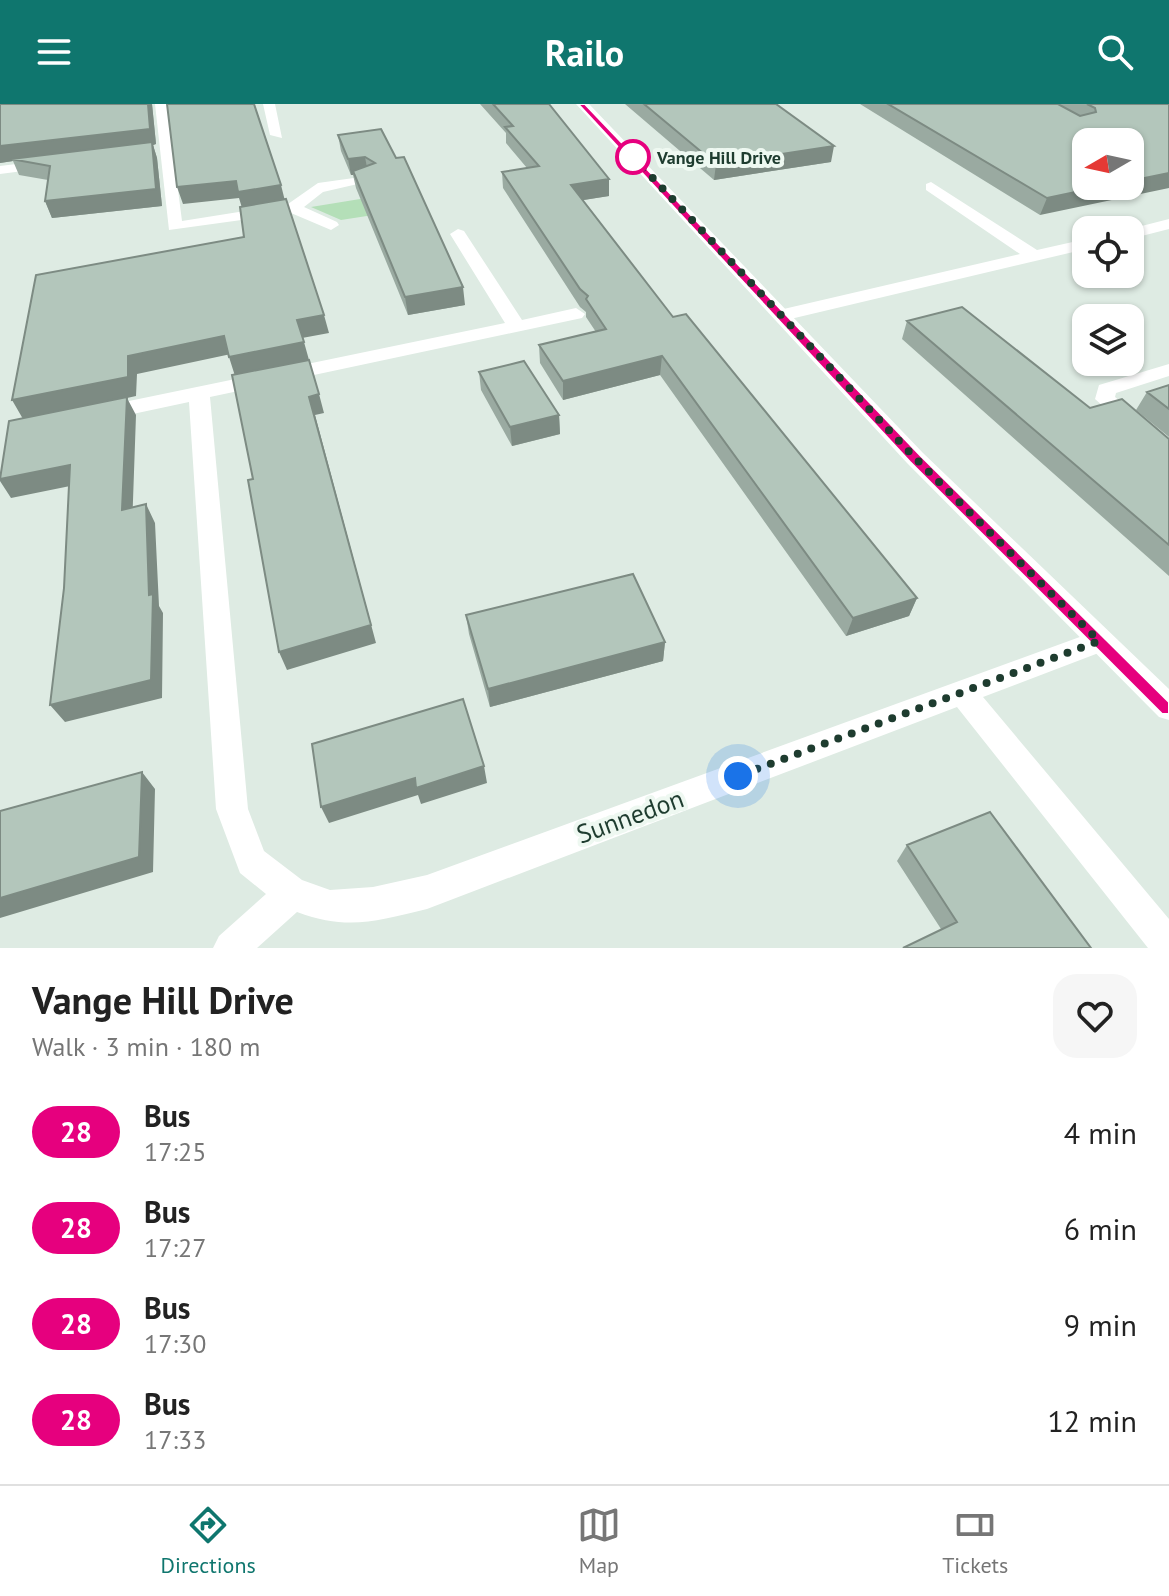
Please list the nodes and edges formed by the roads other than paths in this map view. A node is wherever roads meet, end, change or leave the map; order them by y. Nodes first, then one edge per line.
1 (269, 104) edge
2 (582, 104) edge
3 (167, 105) edge
4 (277, 135) dead end
5 (60, 163) edge
6 (0, 170) edge
7 (368, 180) edge
8 (931, 187) dead end
9 (293, 208) junction
10 (1169, 224) edge
11 (331, 225) dead end
12 (1144, 230) edge
13 (458, 234) dead end
14 (1072, 247) edge
15 (1034, 256) junction
16 (576, 314) dead end
17 (782, 315) junction
18 (517, 327) junction
19 (1169, 370) edge
20 (199, 394) junction
21 (76, 418) edge
22 (1169, 452) edge
23 (1099, 641) junction
24 (964, 694) junction
25 (1169, 708) edge
26 (292, 893) junction
27 (1169, 946) edge
28 (231, 948) edge

1 - 4 street
2 - 17 street
3 - 9 street
5 - 6 street
7 - 9 street
8 - 15 street
9 - 11 street
10 - 12 street
13 - 18 street
14 - 15 street
15 - 17 street
16 - 18 street
17 - 23 street
18 - 20 street
19 - 22 street
20 - 21 street
20 - 26 street, Sunnedon
23 - 24 street, Sunnedon
23 - 25 street
24 - 26 street, Sunnedon
24 - 27 street
26 - 28 street

